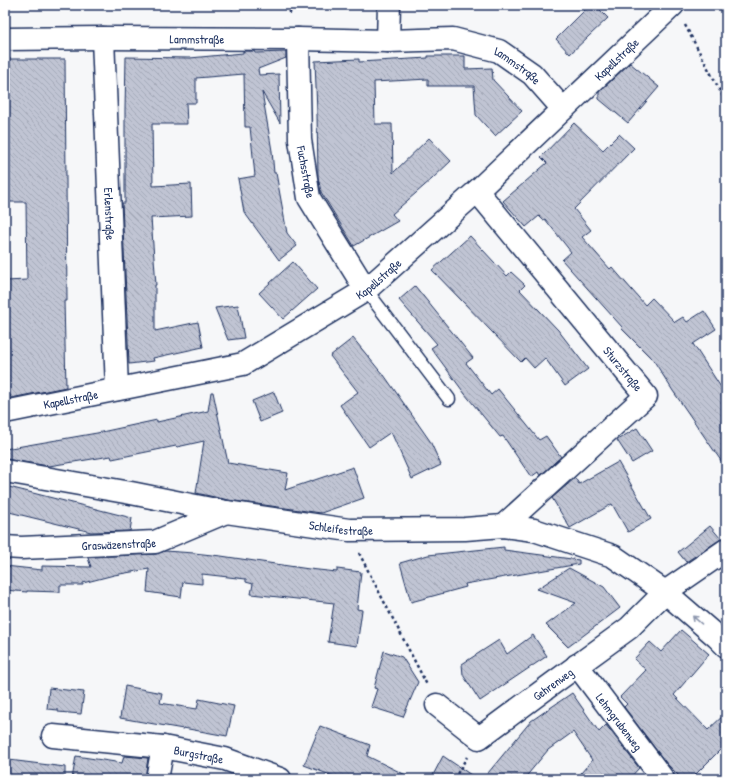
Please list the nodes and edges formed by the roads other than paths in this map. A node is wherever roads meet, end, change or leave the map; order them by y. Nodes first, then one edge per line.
1 (389, 5) edge
2 (677, 12) edge
3 (102, 38) junction
4 (5, 39) edge
5 (298, 39) junction
6 (388, 41) junction
7 (563, 109) junction
8 (478, 191) junction
9 (366, 290) junction
10 (117, 389) junction
11 (449, 398) dead end
12 (5, 412) edge
13 (5, 471) edge
14 (226, 512) junction
15 (503, 526) junction
16 (5, 547) edge
17 (726, 550) edge
18 (666, 592) junction
19 (726, 646) edge
20 (577, 665) junction
21 (437, 706) road end
22 (53, 736) dead end
23 (163, 747) junction
24 (157, 779) edge
25 (280, 779) edge
26 (663, 779) edge

1 - 6 street
2 - 7 street, Kapellstraße
3 - 4 street, Lammstraße
3 - 5 street, Lammstraße
3 - 10 street, Erlenstraße
5 - 6 street, Lammstraße
5 - 9 street, Fuchsstraße
6 - 7 street, Lammstraße
7 - 8 street, Kapellstraße
8 - 9 street, Kapellstraße
8 - 15 street, Sturzstraße
9 - 10 street, Kapellstraße
9 - 11 lane
10 - 12 street, Kapellstraße
13 - 14 street, Schleifestraße
14 - 15 street, Schleifestraße
14 - 16 street, Graswäzenstraße
15 - 18 street, Schleifestraße
17 - 18 street
19 -> 18 street, Schleifestraße
18 - 20 street, Gehrenweg
20 - 21 street, Gehrenweg
20 - 26 street, Lehmgrubenweg
22 - 23 street, Burgstraße
23 - 24 street, Burgstraße
23 - 25 street, Burgstraße

